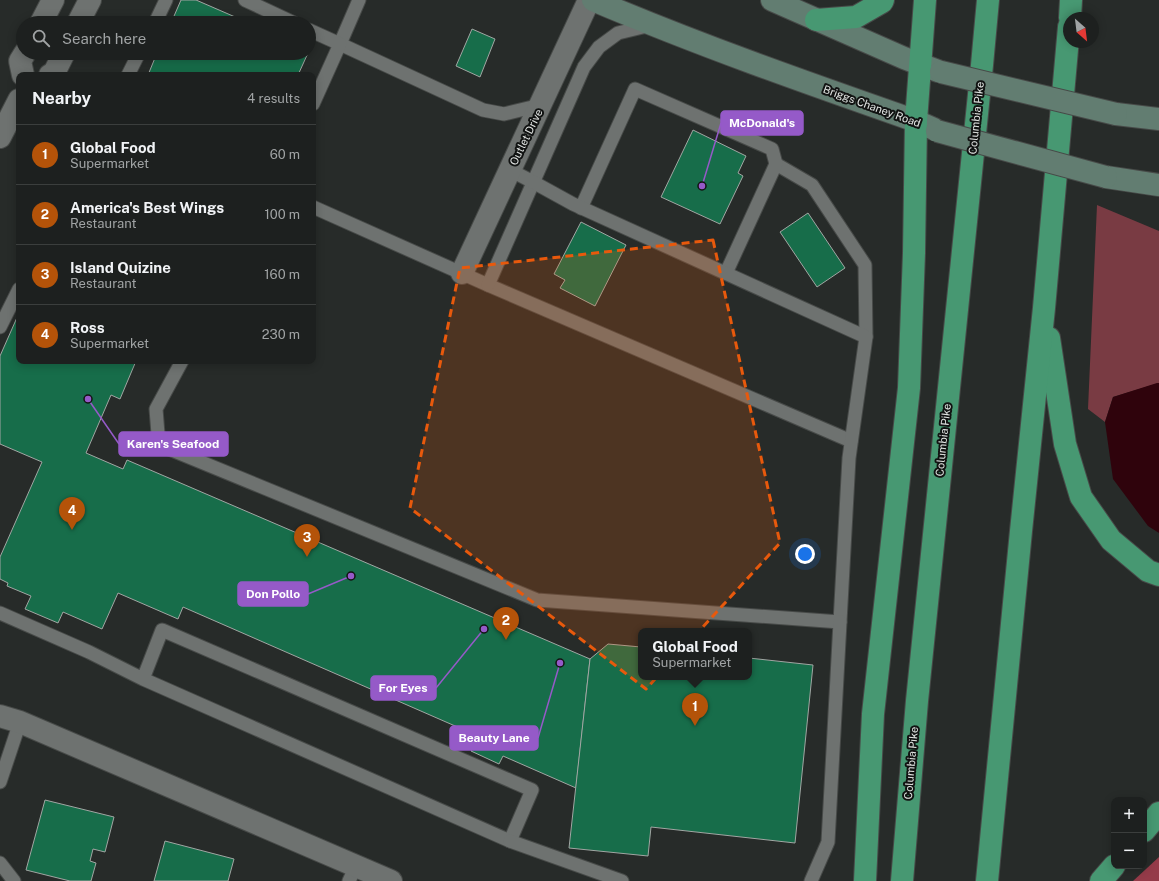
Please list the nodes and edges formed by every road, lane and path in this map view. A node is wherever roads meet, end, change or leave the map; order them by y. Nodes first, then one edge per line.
1 (53, 0) edge
2 (90, 0) edge
3 (166, 0) edge
4 (245, 0) edge
5 (359, 0) edge
6 (589, 0) edge
7 (593, 0) edge
8 (772, 0) edge
9 (883, 0) edge
10 (925, 0) edge
11 (988, 0) edge
12 (1071, 0) edge
13 (1070, 12) edge
14 (45, 16) edge
15 (82, 16) edge
16 (158, 16) edge
17 (279, 16) edge
18 (816, 20) junction
19 (651, 25) junction
20 (316, 33) edge
21 (340, 44) junction
22 (1067, 48) edge
23 (20, 60) edge
24 (60, 60) edge
25 (136, 60) edge
26 (921, 65) junction
27 (22, 72) edge
28 (54, 72) edge
29 (130, 72) edge
30 (316, 97) edge
31 (541, 105) junction
32 (16, 106) edge
33 (1159, 119) edge
34 (916, 122) junction
35 (0, 137) edge
36 (776, 164) junction
37 (510, 170) junction
38 (533, 182) junction
39 (1159, 185) edge
40 (581, 208) junction
41 (316, 209) edge
42 (462, 273) junction
43 (726, 273) junction
44 (488, 285) junction
45 (16, 295) edge
46 (1044, 308) junction
47 (0, 326) edge
48 (866, 337) junction
49 (180, 364) edge
50 (851, 441) junction
51 (1159, 575) edge
52 (0, 613) edge
53 (840, 622) junction
54 (143, 679) junction
55 (10, 719) edge
56 (0, 782) edge
57 (1159, 813) edge
58 (1147, 827) edge
59 (510, 841) junction
60 (0, 863) edge
61 (1111, 869) edge
62 (352, 873) edge
63 (14, 881) edge
64 (391, 881) edge
65 (622, 881) edge
66 (811, 881) edge
67 (865, 881) edge
68 (902, 881) edge
69 (987, 881) edge
70 (1101, 881) edge

1 - 14 street
2 - 15 street
3 - 16 lane
4 - 17 lane
5 - 21 lane
6 - 31 street, Outlet Drive
7 - 19 main road, Briggs Chaney Road
8 - 18 main road
9 - 18 highway
10 - 26 highway
11 - 68 highway, Columbia Pike
12 - 13 highway
18 - 26 main road
19 - 34 main road, Briggs Chaney Road
19 - 38 lane
20 - 21 lane
21 - 30 lane
21 - 31 lane
22 - 46 highway
23 - 27 street
24 - 28 street
25 - 29 lane
26 - 33 main road, bridge
26 - 34 highway
31 - 37 street, Outlet Drive
32 - 35 street
34 - 39 main road, Briggs Chaney Road, bridge
34 - 67 highway
36 - 40 lane
36 - 43 lane
36 - 48 lane
37 - 38 lane
37 - 42 street, Outlet Drive
38 - 40 lane
38 - 44 lane
40 - 43 lane
41 - 42 lane
42 - 44 lane
43 - 48 lane
44 - 50 lane
45 - 47 lane
46 - 51 highway
46 - 69 highway
48 - 50 lane
49 - 53 lane
50 - 53 lane
52 - 54 lane
53 - 66 lane
54 - 59 lane
54 - 59 lane
55 - 56 lane
55 - 62 street
57 - 58 highway
59 - 65 lane
60 - 63 lane
61 - 70 highway
62 - 64 street

